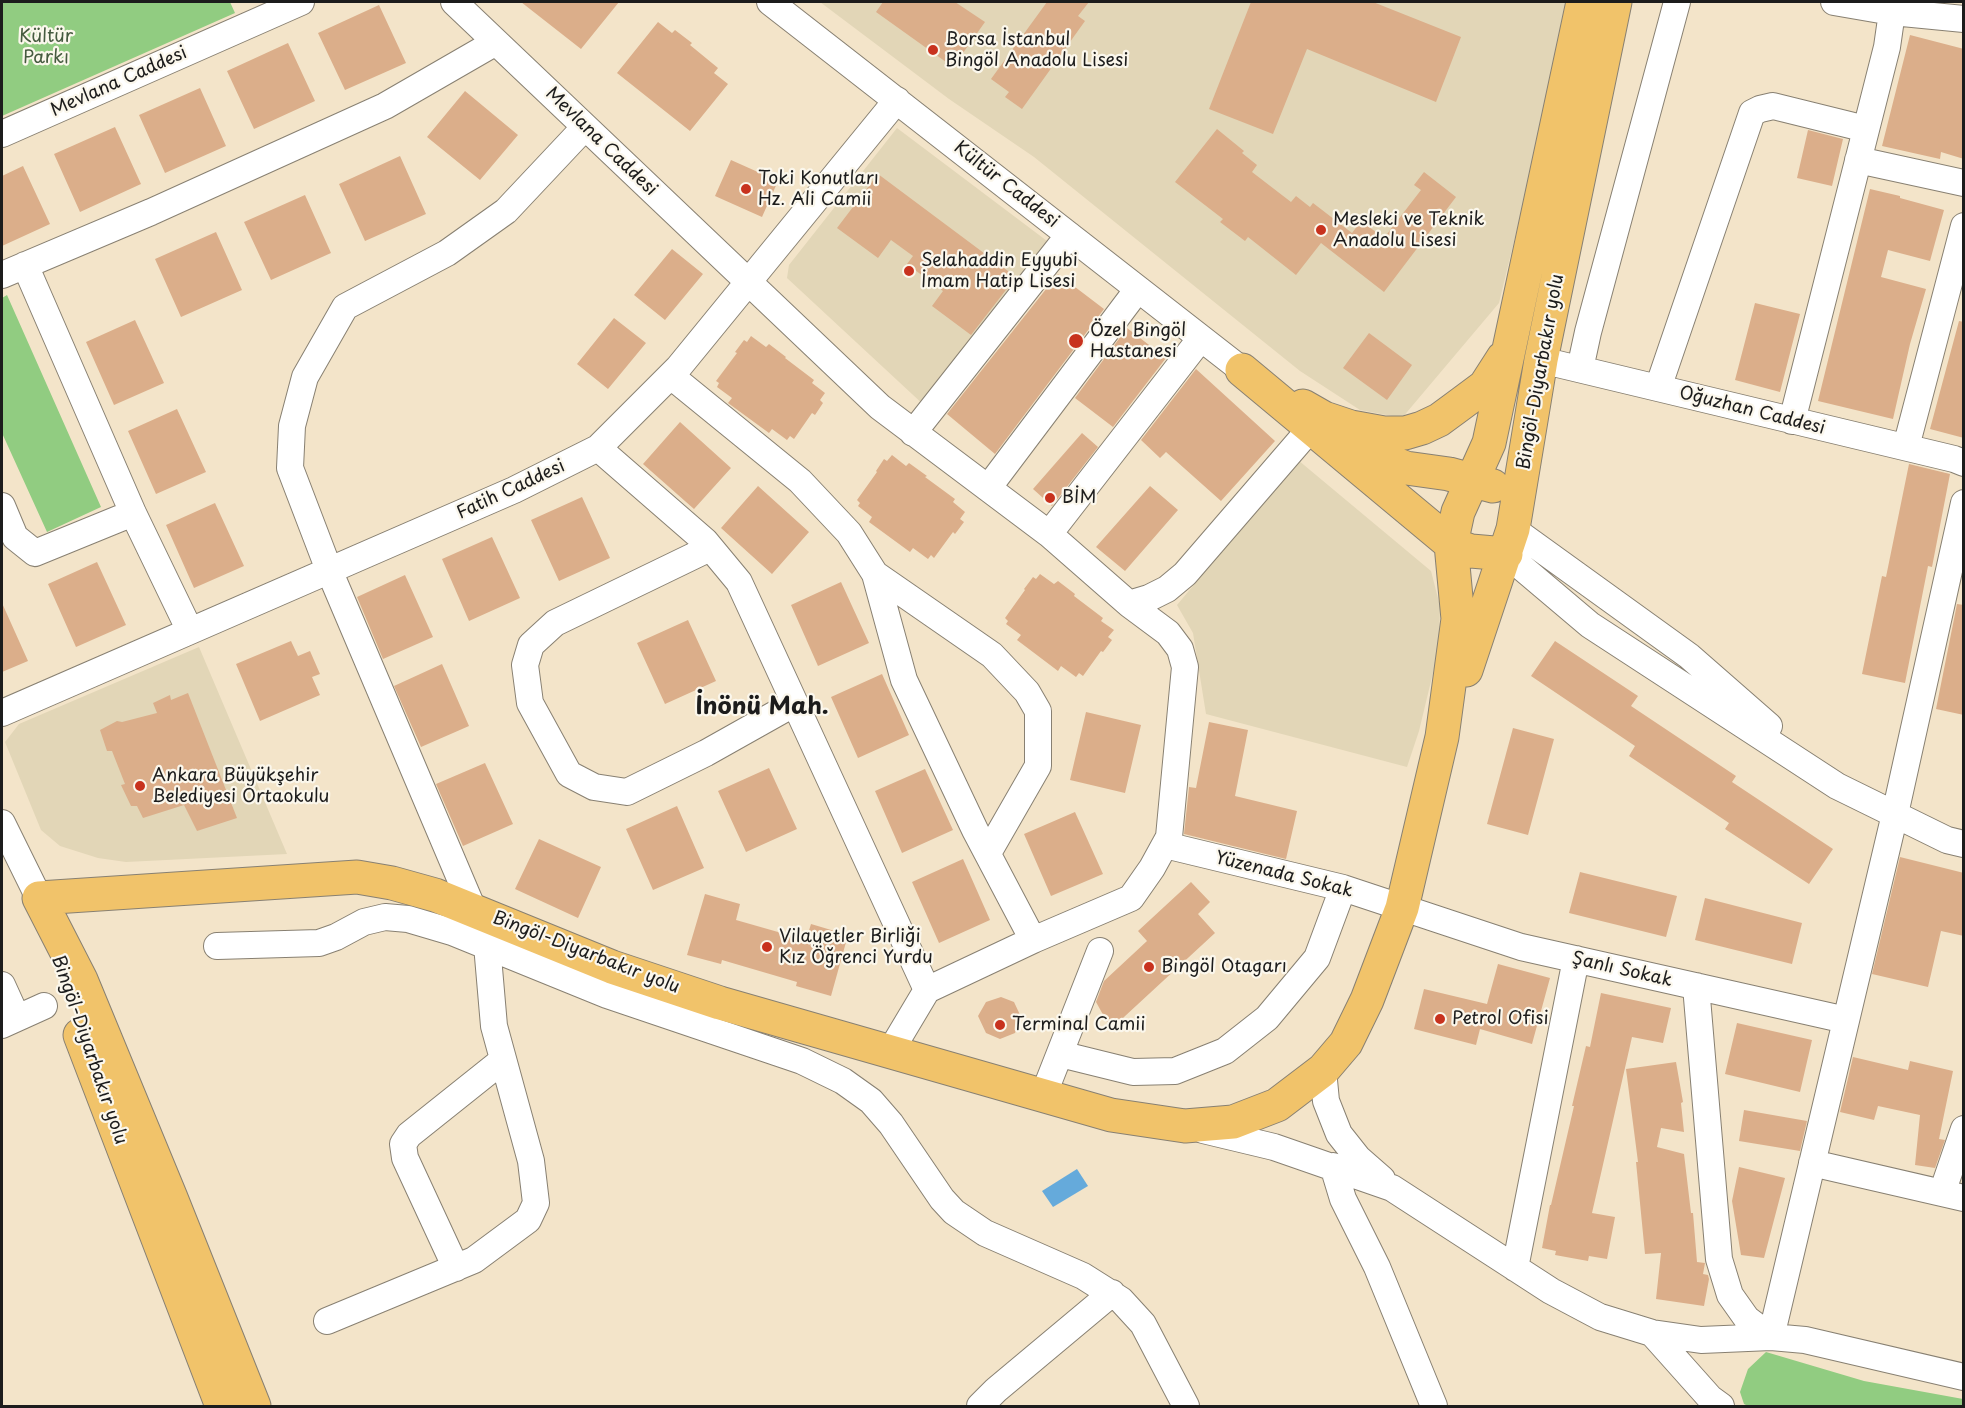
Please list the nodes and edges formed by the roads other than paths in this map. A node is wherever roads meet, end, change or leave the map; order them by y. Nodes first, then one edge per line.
1 (302, 2) edge
2 (454, 2) edge
3 (770, 2) edge
4 (1583, 2) edge
5 (1616, 2) edge
6 (1677, 2) edge
7 (1834, 2) edge
8 (1892, 12) junction
9 (1964, 19) edge
10 (496, 42) junction
11 (897, 100) junction
12 (585, 127) junction
13 (1866, 129) junction
14 (2, 134) edge
15 (1858, 160) junction
16 (1964, 183) edge
17 (1964, 226) edge
18 (1069, 235) junction
19 (25, 265) junction
20 (2, 275) edge
21 (748, 282) junction
22 (1138, 289) junction
23 (1201, 338) junction
24 (1509, 349) junction
25 (1541, 360) junction
26 (1580, 369) junction
27 (1242, 370) junction
28 (671, 376) junction
29 (1658, 388) junction
30 (1792, 421) junction
31 (1311, 428) junction
32 (913, 433) junction
33 (1906, 447) junction
34 (598, 448) junction
35 (1964, 463) edge
36 (1473, 479) junction
37 (988, 488) junction
38 (1519, 495) junction
39 (1964, 503) edge
40 (2, 506) edge
41 (133, 513) junction
42 (1049, 534) junction
43 (1509, 541) junction
44 (1451, 544) junction
45 (710, 548) junction
46 (329, 570) junction
47 (875, 574) junction
48 (1129, 604) junction
49 (190, 631) junction
50 (795, 703) junction
51 (2, 714) edge
52 (1442, 736) junction
53 (1895, 814) junction
54 (2, 823) edge
55 (1964, 844) edge
56 (1165, 845) junction
57 (988, 854) junction
58 (1343, 888) junction
59 (39, 898) junction
60 (1402, 908) junction
61 (473, 909) junction
62 (1034, 940) junction
63 (487, 945) junction
64 (217, 946) dead end
65 (1101, 951) dead end
66 (1576, 959) junction
67 (2, 985) edge
68 (1696, 986) junction
69 (927, 990) junction
70 (44, 1006) dead end
71 (1846, 1020) junction
72 (9, 1022) edge
73 (890, 1052) junction
74 (1059, 1054) junction
75 (503, 1060) junction
76 (1323, 1070) junction
77 (1043, 1096) junction
78 (1185, 1126) junction
79 (1964, 1129) edge
80 (1812, 1163) junction
81 (1333, 1166) junction
82 (1392, 1188) junction
83 (1953, 1195) edge
84 (456, 1268) junction
85 (1515, 1268) junction
86 (1784, 1284) junction
87 (1112, 1293) junction
88 (1730, 1295) junction
89 (327, 1321) dead end
90 (1652, 1333) junction
91 (1771, 1337) junction
92 (1964, 1377) edge
93 (222, 1407) edge
94 (254, 1407) edge
95 (980, 1407) edge
96 (1186, 1407) edge
97 (1434, 1407) edge
98 (1721, 1407) edge

1 - 14 street, Mevlana Caddesi
2 - 10 street, Mevlana Caddesi
3 - 11 street, Kültür Caddesi
4 - 24 main road, Bingöl-Diyarbakır yolu
5 - 25 main road, Bingöl-Diyarbakır yolu
6 - 26 street
7 - 8 street
8 - 9 street
8 - 13 street
10 - 12 street, Mevlana Caddesi
10 - 19 street
11 - 18 street, Kültür Caddesi
11 - 21 street, Fatih Caddesi
12 - 21 street, Mevlana Caddesi
12 - 46 street
13 - 15 street
13 - 29 street
15 - 16 street
15 - 30 street
17 - 33 street
18 - 22 street, Kültür Caddesi
18 - 32 street
19 - 20 street
19 - 41 street
21 - 28 street, Fatih Caddesi
21 - 32 street, Mevlana Caddesi
22 - 23 street, Kültür Caddesi
22 - 37 street
23 - 27 street, Kültür Caddesi
23 - 42 street
24 - 27 main road
24 - 36 main road, Bingöl-Diyarbakır yolu
25 - 26 street, Oğuzhan Caddesi
25 - 38 main road, Bingöl-Diyarbakır yolu
26 - 29 street, Oğuzhan Caddesi
27 - 31 main road
27 - 36 main road
28 - 34 street, Fatih Caddesi
28 - 47 street
29 - 30 street, Oğuzhan Caddesi
30 - 33 street, Oğuzhan Caddesi
31 - 44 main road
31 - 48 street
32 - 37 street, Mevlana Caddesi
33 - 35 street, Oğuzhan Caddesi
34 - 45 street
34 - 46 street, Fatih Caddesi
36 - 38 main road
36 - 44 main road, Bingöl-Diyarbakır yolu
37 - 42 street, Mevlana Caddesi
38 - 43 main road, Bingöl-Diyarbakır yolu
39 - 53 street
40 - 41 street
41 - 49 street
42 - 48 street, Mevlana Caddesi
43 - 44 main road
43 - 52 main road, Bingöl-Diyarbakır yolu
43 - 53 street
44 - 52 main road, Bingöl-Diyarbakır yolu
45 - 50 street
45 - 50 street
46 - 49 street, Fatih Caddesi
46 - 61 street
47 - 57 street
47 - 57 street
48 - 56 street, Mevlana Caddesi
49 - 51 street, Fatih Caddesi
50 - 69 street
52 - 60 main road, Bingöl-Diyarbakır yolu
53 - 55 street
53 - 71 street
54 - 59 street
56 - 58 street, Yüzenada Sokak
56 - 62 street
57 - 62 street
58 - 60 street, Yüzenada Sokak
58 - 74 street
59 - 61 main road, Bingöl-Diyarbakır yolu
59 - 93 main road, Bingöl-Diyarbakır yolu
59 - 94 main road
60 - 66 street, Şanlı Sokak
60 - 76 main road, Bingöl-Diyarbakır yolu
61 - 73 main road, Bingöl-Diyarbakır yolu
62 - 69 street
63 - 64 street
63 - 75 street
63 - 87 street
65 - 74 street
66 - 68 street, Şanlı Sokak
66 - 85 street
67 - 72 street
68 - 71 street, Şanlı Sokak
68 - 88 street
69 - 73 street
70 - 72 street
71 - 80 street
73 - 77 main road, Bingöl-Diyarbakır yolu
74 - 77 street
75 - 84 street
75 - 84 street
76 - 78 main road, Bingöl-Diyarbakır yolu
76 - 82 street
77 - 78 main road, Bingöl-Diyarbakır yolu
78 - 81 street
79 - 83 street
80 - 83 street
80 - 86 street
81 - 82 street
81 - 97 street
82 - 85 street
84 - 89 street
85 - 90 street
86 - 88 street
86 - 91 street
87 - 95 street
87 - 96 street
88 - 91 street
90 - 91 street
90 - 98 street
91 - 92 street

